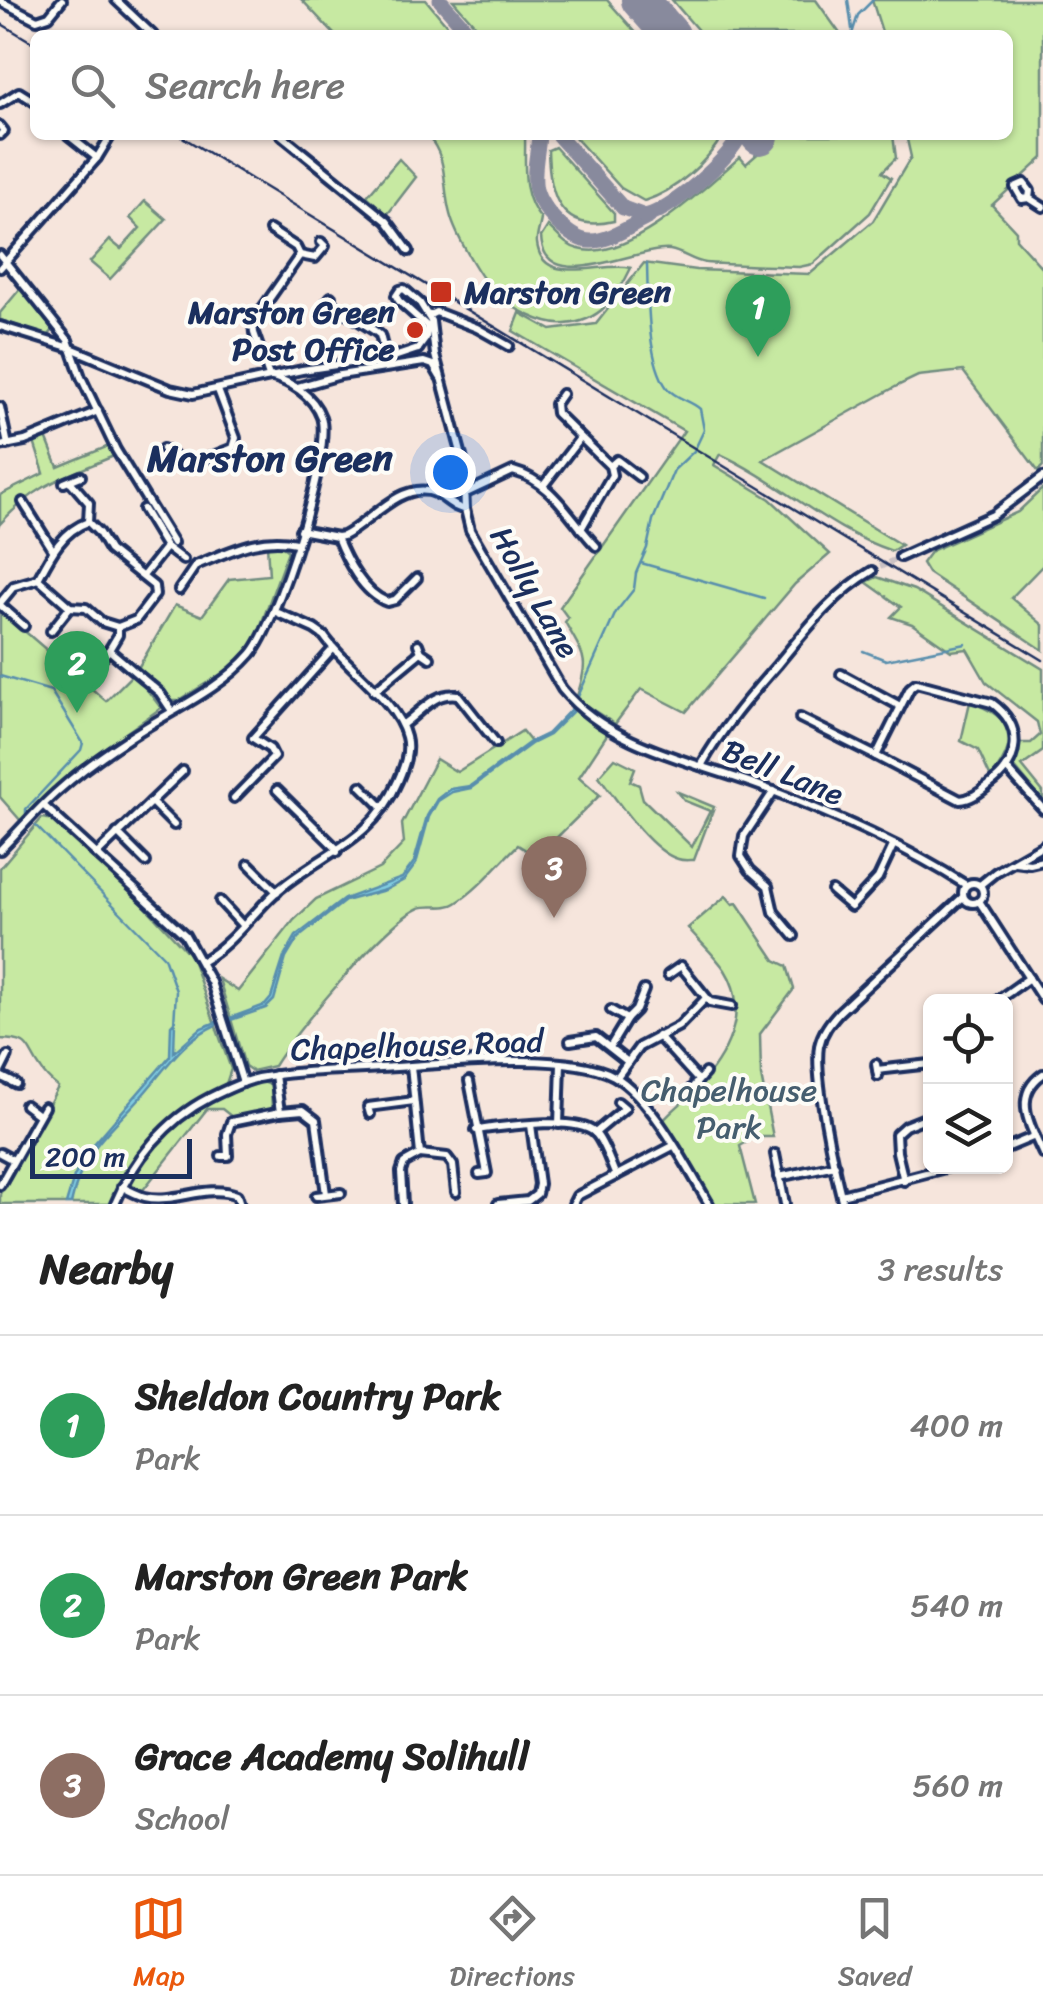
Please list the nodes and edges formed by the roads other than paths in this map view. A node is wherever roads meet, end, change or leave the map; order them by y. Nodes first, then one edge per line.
1 (62, 0) edge
2 (116, 0) edge
3 (0, 1) edge
4 (148, 30) edge
5 (30, 99) edge
6 (0, 104) edge
7 (0, 126) edge
8 (0, 135) edge
9 (74, 140) edge
10 (108, 140) edge
11 (287, 140) edge
12 (97, 158) junction
13 (1029, 198) dead end
14 (1043, 208) edge
15 (270, 230) dead end
16 (321, 242) dead end
17 (409, 251) dead end
18 (300, 255) junction
19 (2, 262) edge
20 (328, 301) dead end
21 (428, 316) junction
22 (0, 326) edge
23 (509, 346) dead end
24 (71, 348) junction
25 (420, 348) junction
26 (435, 352) junction
27 (386, 358) junction
28 (426, 362) junction
29 (299, 371) junction
30 (269, 376) junction
31 (443, 382) junction
32 (309, 384) junction
33 (294, 385) junction
34 (218, 390) junction
35 (562, 394) dead end
36 (312, 403) junction
37 (0, 406) edge
38 (98, 411) junction
39 (580, 438) junction
40 (4, 446) edge
41 (163, 450) dead end
42 (610, 466) junction
43 (80, 476) dead end
44 (640, 476) dead end
45 (1043, 477) edge
46 (543, 486) junction
47 (464, 494) junction
48 (24, 507) dead end
49 (143, 508) dead end
50 (464, 509) junction
51 (88, 522) junction
52 (300, 530) junction
53 (581, 530) junction
54 (337, 537) junction
55 (296, 543) junction
56 (170, 546) junction
57 (596, 546) dead end
58 (53, 550) junction
59 (900, 556) tunnel mouth
60 (190, 562) junction
61 (872, 571) tunnel mouth
62 (143, 576) junction
63 (38, 578) junction
64 (417, 578) dead end
65 (180, 590) dead end
66 (0, 604) edge
67 (70, 607) junction
68 (276, 612) junction
69 (24, 626) dead end
70 (118, 628) junction
71 (51, 631) dead end
72 (333, 649) junction
73 (109, 650) junction
74 (430, 658) dead end
75 (96, 665) dead end
76 (841, 673) dead end
77 (374, 691) junction
78 (900, 706) junction
79 (578, 707) joint
80 (172, 711) junction
81 (800, 718) dead end
82 (402, 726) junction
83 (496, 743) dead end
84 (876, 756) junction
85 (701, 766) junction
86 (1007, 768) junction
87 (183, 771) dead end
88 (361, 786) dead end
89 (277, 790) dead end
90 (774, 791) junction
91 (234, 798) dead end
92 (152, 802) junction
93 (47, 803) junction
94 (383, 808) junction
95 (1043, 809) edge
96 (174, 825) dead end
97 (117, 833) junction
98 (1043, 845) edge
99 (893, 846) junction
100 (0, 850) edge
101 (336, 852) junction
102 (98, 853) junction
103 (1043, 861) edge
104 (146, 862) dead end
105 (1013, 862) junction
106 (249, 864) dead end
107 (966, 885) junction
108 (980, 885) junction
109 (832, 891) dead end
110 (276, 892) junction
111 (964, 897) junction
112 (220, 901) dead end
113 (979, 901) junction
114 (243, 926) junction
115 (794, 936) dead end
116 (202, 961) junction
117 (668, 975) dead end
118 (1029, 978) junction
119 (644, 990) dead end
120 (1006, 994) edge
121 (706, 998) junction
122 (1043, 1000) edge
123 (732, 1006) dead end
124 (611, 1010) dead end
125 (627, 1019) junction
126 (658, 1036) junction
127 (570, 1040) dead end
128 (610, 1047) junction
129 (8, 1056) dead end
130 (628, 1062) junction
131 (561, 1064) junction
132 (923, 1065) edge
133 (410, 1066) junction
134 (877, 1070) dead end
135 (706, 1073) dead end
136 (0, 1074) edge
137 (1043, 1074) edge
138 (275, 1075) junction
139 (617, 1077) junction
140 (698, 1080) junction
141 (469, 1081) dead end
142 (242, 1083) junction
143 (16, 1084) dead end
144 (691, 1089) dead end
145 (414, 1101) junction
146 (618, 1102) dead end
147 (25, 1105) dead end
148 (44, 1107) dead end
149 (280, 1112) junction
150 (37, 1114) junction
151 (370, 1114) dead end
152 (923, 1119) edge
153 (559, 1124) junction
154 (531, 1125) junction
155 (476, 1130) junction
156 (596, 1133) junction
157 (1035, 1136) junction
158 (1013, 1145) edge
159 (672, 1146) junction
160 (0, 1153) edge
161 (420, 1154) junction
162 (775, 1154) dead end
163 (1043, 1154) edge
164 (222, 1156) dead end
165 (13, 1160) junction
166 (835, 1165) junction
167 (478, 1174) dead end
168 (925, 1174) edge
169 (616, 1176) junction
170 (780, 1178) junction
171 (904, 1180) junction
172 (0, 1185) edge
173 (122, 1187) junction
174 (456, 1192) dead end
175 (340, 1193) dead end
176 (326, 1194) junction
177 (316, 1196) dead end
178 (842, 1200) edge
179 (175, 1201) edge
180 (497, 1202) edge
181 (115, 1204) edge
182 (240, 1204) edge
183 (404, 1204) edge
184 (573, 1204) edge
185 (709, 1204) edge
186 (784, 1204) edge

1 - 3 street
2 - 4 street
5 - 6 street
7 - 8 street
9 - 12 street
10 - 12 street
11 - 17 street
12 - 19 street
13 - 14 street
15 - 18 street
16 - 18 street
18 - 30 street
19 - 24 street
20 - 27 street
21 - 23 street
21 - 25 street, Holly Lane
21 - 26 street, Holly Lane
22 - 24 street
24 - 34 street
24 - 38 street
25 - 26 street
25 - 27 street
25 - 28 street, Holly Lane
26 - 28 street
26 - 31 street, Holly Lane
27 - 29 street
28 - 31 street, Holly Lane
28 - 32 street
29 - 30 street
29 - 32 street
29 - 33 street
30 - 33 street
30 - 34 street
31 - 47 street, Holly Lane
32 - 33 street
32 - 36 street
33 - 36 street
34 - 41 street
35 - 39 street
36 - 52 street
37 - 40 street
38 - 40 street
38 - 56 street
39 - 42 street
39 - 46 street
42 - 44 street
42 - 53 street
43 - 51 street
45 - 59 street
46 - 47 street
46 - 53 street
47 - 50 street, Holly Lane
48 - 58 street
49 - 56 street
50 - 54 street
50 - 79 street, Holly Lane
51 - 58 street
51 - 62 street
52 - 54 street
52 - 55 street
53 - 57 street
54 - 64 street
55 - 60 street
55 - 68 street
56 - 60 street
56 - 62 street
58 - 63 street
60 - 65 street
61 - 85 street
62 - 70 street
63 - 66 street
63 - 67 street
66 - 69 street
67 - 70 street
67 - 71 street
68 - 72 street
68 - 80 street
70 - 73 street
72 - 77 street
72 - 91 street
73 - 75 street
73 - 80 street
74 - 77 street
76 - 78 street
77 - 82 street
78 - 84 street
78 - 86 street
79 - 85 street, Bell Lane
80 - 93 street
81 - 84 street
82 - 83 street
82 - 94 street
84 - 86 street
85 - 90 street, Bell Lane
86 - 95 street
87 - 92 street
88 - 94 street
89 - 101 street
90 - 99 street, Bell Lane
90 - 115 street
92 - 96 street
92 - 97 street
93 - 100 street
93 - 102 street
94 - 101 street
97 - 102 street
97 - 104 street
98 - 105 street
99 - 107 street, Bell Lane
99 - 109 street
101 - 110 street
102 - 116 street
103 - 105 street
105 - 108 street
106 - 110 street
107 - 108 street
107 - 111 street
108 - 113 street
110 - 114 street
111 - 113 street
111 - 166 street
112 - 114 street
113 - 118 street
114 - 116 street
116 - 142 street
117 - 121 street
118 - 120 street
118 - 122 street
119 - 125 street
121 - 123 street
121 - 126 street
124 - 125 street
125 - 128 street
126 - 130 street
126 - 140 street
127 - 128 street
128 - 130 street
129 - 136 street
130 - 139 street
131 - 133 street, Chapelhouse Road
131 - 139 street, Chapelhouse Road
131 - 153 street
132 - 134 street
133 - 138 street, Chapelhouse Road
133 - 145 street
135 - 140 street
136 - 143 street
137 - 157 street
138 - 142 street, Chapelhouse Road
138 - 149 street
139 - 159 street
140 - 144 street
141 - 155 street
142 - 173 street, Chapelhouse Road
145 - 151 street
145 - 161 street
146 - 156 street
147 - 150 street
148 - 150 street
149 - 164 street
149 - 176 street
150 - 165 street
152 - 171 street
153 - 154 street
153 - 156 street
154 - 155 street
154 - 180 street
155 - 167 street
156 - 169 street
157 - 158 street
157 - 163 street
159 - 169 street
159 - 185 street
160 - 165 street
161 - 174 street
161 - 183 street
162 - 170 street
165 - 172 street
166 - 170 street
166 - 178 street
168 - 171 street
169 - 184 street
170 - 186 street
171 - 178 street
173 - 179 street
173 - 181 street, Chapelhouse Road
175 - 176 street
176 - 177 street
179 - 182 street

